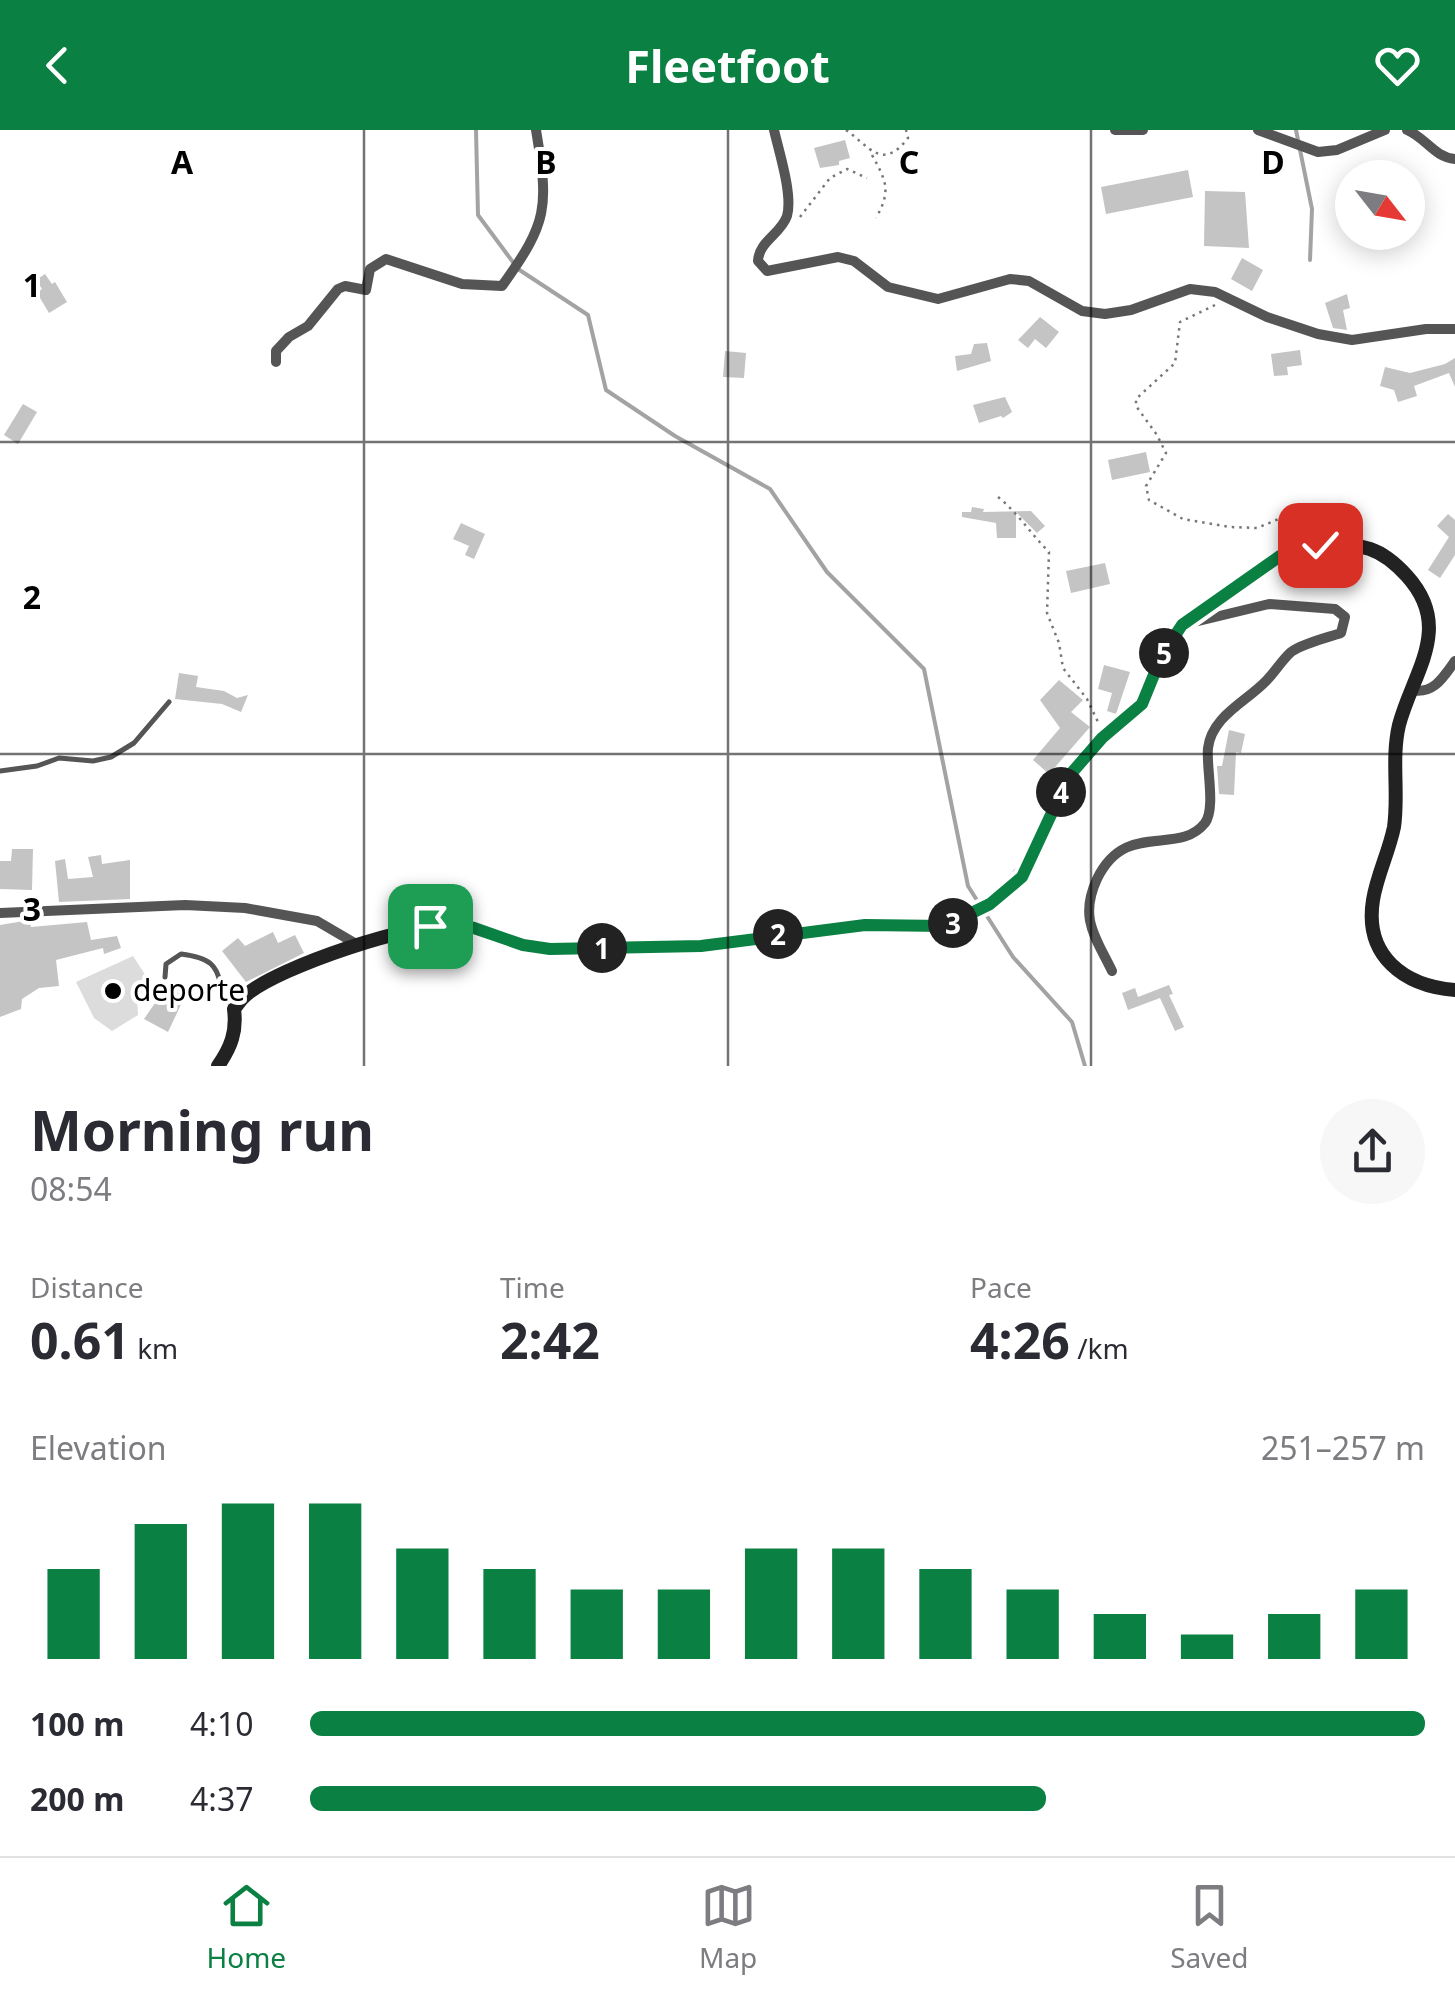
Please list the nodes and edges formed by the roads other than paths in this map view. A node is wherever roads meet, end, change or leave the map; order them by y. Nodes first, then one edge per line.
1 (536, 130) edge
2 (774, 130) edge
3 (1114, 130) edge
4 (1143, 130) edge
5 (1258, 130) edge
6 (1385, 130) edge
7 (1407, 130) edge
8 (1455, 159) edge
9 (1455, 329) edge
10 (276, 362) dead end
11 (1182, 625) junction
12 (1455, 662) edge
13 (1411, 690) junction
14 (169, 702) dead end
15 (0, 771) edge
16 (0, 914) edge
17 (358, 945) junction
18 (1112, 971) dead end
19 (164, 977) dead end
20 (1455, 990) edge
21 (234, 1009) junction
22 (218, 1066) edge

1 - 10 street
2 - 9 street
3 - 4 street
5 - 6 street
7 - 8 street
11 - 13 main road
11 - 17 main road
11 - 18 street
12 - 13 street
13 - 20 main road
14 - 15 lane
16 - 17 street
17 - 21 main road
19 - 21 lane
21 - 22 main road

